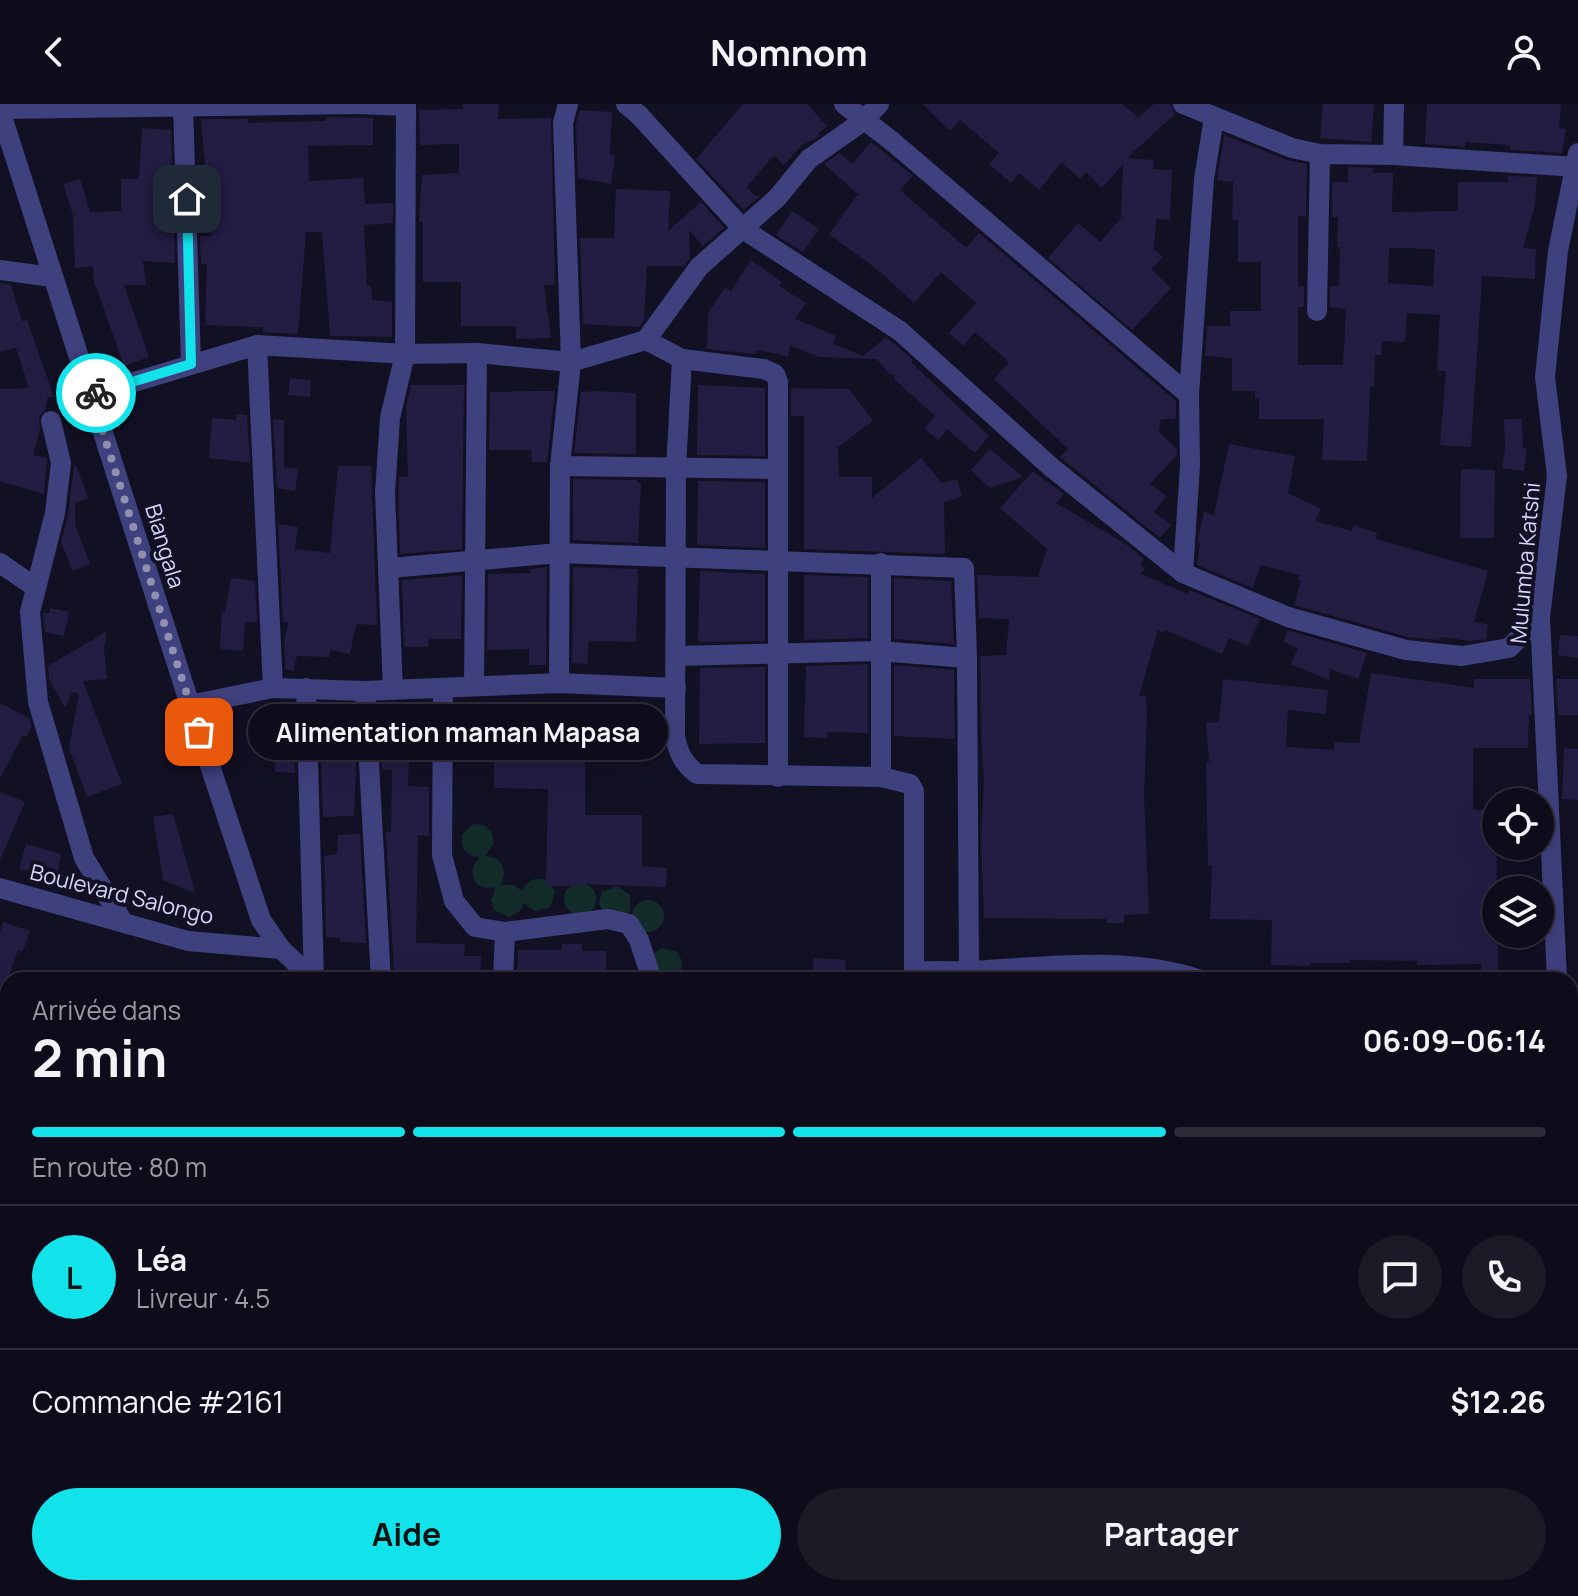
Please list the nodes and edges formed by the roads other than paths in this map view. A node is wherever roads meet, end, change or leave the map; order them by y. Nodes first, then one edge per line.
1 (357, 104) edge
2 (568, 104) edge
3 (626, 104) edge
4 (844, 104) edge
5 (879, 104) edge
6 (1183, 104) edge
7 (1394, 104) edge
8 (86, 106) edge
9 (183, 106) edge
10 (0, 109) edge
11 (1214, 118) junction
12 (863, 121) junction
13 (1320, 154) junction
14 (1393, 155) junction
15 (1577, 160) edge
16 (743, 229) junction
17 (0, 270) edge
18 (52, 277) junction
19 (1317, 311) dead end
20 (646, 340) junction
21 (257, 345) junction
22 (477, 353) junction
23 (405, 354) junction
24 (682, 359) junction
25 (571, 362) junction
26 (191, 364) junction
27 (91, 395) junction
28 (1189, 395) junction
29 (51, 421) dead end
30 (560, 466) junction
31 (676, 469) junction
32 (776, 469) junction
33 (1557, 476) junction
34 (1578, 479) edge
35 (559, 553) junction
36 (676, 559) junction
37 (475, 561) junction
38 (777, 561) junction
39 (0, 563) edge
40 (881, 563) junction
41 (390, 568) junction
42 (1183, 573) junction
43 (35, 587) junction
44 (1540, 617) junction
45 (879, 651) junction
46 (779, 652) junction
47 (676, 656) junction
48 (967, 658) junction
49 (559, 683) junction
50 (474, 685) junction
51 (273, 688) junction
52 (306, 688) junction
53 (443, 688) junction
54 (676, 688) junction
55 (393, 690) junction
56 (365, 691) junction
57 (190, 705) junction
58 (778, 777) junction
59 (881, 777) junction
60 (0, 888) edge
61 (123, 922) junction
62 (505, 932) junction
63 (281, 949) junction
64 (969, 971) junction
65 (305, 972) edge
66 (314, 972) edge
67 (381, 972) edge
68 (503, 972) edge
69 (649, 972) edge
70 (914, 972) edge
71 (931, 972) edge
72 (1168, 972) edge
73 (1557, 972) edge

1 - 9 street
1 - 23 street
2 - 25 street
3 - 16 street
4 - 12 street
5 - 12 street
6 - 11 street
7 - 14 street
8 - 9 street
8 - 10 street
9 - 26 street
10 - 18 street, Biangala
11 - 13 street
11 - 28 street
12 - 16 street
12 - 28 street
13 - 14 street
13 - 19 street
14 - 15 street
15 - 33 street, Mulumba Katshi
16 - 20 street
16 - 42 street
17 - 18 street
18 - 27 street, Biangala
20 - 24 street
20 - 25 street
21 - 23 street
21 - 26 street
21 - 51 street
22 - 23 street
22 - 25 street
22 - 37 street
23 - 41 street
24 - 31 street
24 - 32 street
25 - 30 street
26 - 27 street
27 - 57 street, Biangala
28 - 42 street
29 - 43 street
30 - 31 street
30 - 35 street
31 - 32 street
31 - 36 street
32 - 38 street
33 - 34 street
33 - 44 street, Mulumba Katshi
35 - 36 street
35 - 37 street
35 - 49 street
36 - 38 street
36 - 47 street
37 - 41 street
37 - 50 street
38 - 40 street
38 - 46 street
39 - 43 street
40 - 45 street
40 - 48 street
41 - 55 street
42 - 44 street
43 - 61 street
44 - 73 street, Mulumba Katshi
45 - 46 street
45 - 48 street
45 - 59 street
46 - 47 street
46 - 58 street
47 - 54 street
48 - 64 street
49 - 50 street
49 - 54 street
50 - 53 street
51 - 52 street
51 - 57 street
52 - 56 street
52 - 66 street
53 - 55 street
53 - 62 street
54 - 58 street
55 - 56 street
56 - 67 street
57 - 63 street, Biangala
58 - 59 street
59 - 70 street
60 - 61 street, Boulevard Salongo
61 - 63 street, Boulevard Salongo
62 - 68 street
62 - 69 street
63 - 65 street, Biangala
64 - 71 street
64 - 72 street

